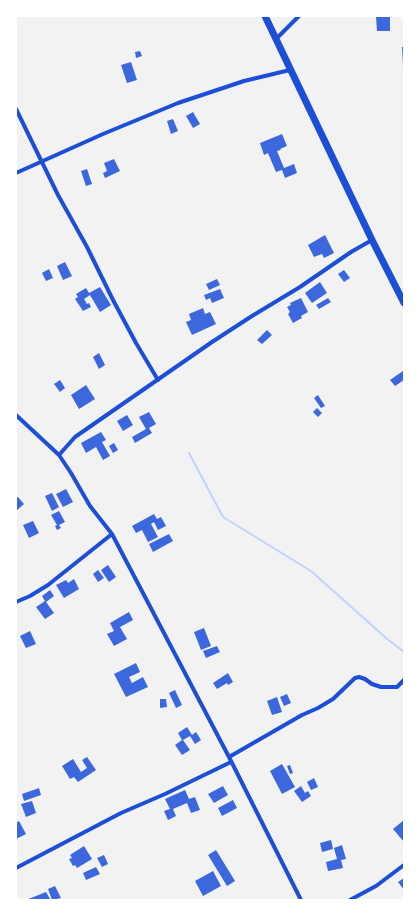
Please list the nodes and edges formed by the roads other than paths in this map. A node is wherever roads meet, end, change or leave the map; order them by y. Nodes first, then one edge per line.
1 (265, 16) edge
2 (299, 16) edge
3 (276, 39) junction
4 (290, 70) junction
5 (16, 109) edge
6 (42, 162) junction
7 (16, 173) edge
8 (372, 240) junction
9 (404, 303) edge
10 (158, 380) junction
11 (16, 415) edge
12 (59, 456) junction
13 (112, 534) junction
14 (16, 602) edge
15 (404, 680) edge
16 (230, 759) junction
17 (404, 865) edge
18 (16, 868) edge
19 (301, 900) edge
20 (350, 900) edge

1 - 3 highway
2 - 3 street
3 - 4 highway
4 - 6 street
4 - 8 highway
5 - 6 street
6 - 7 street
6 - 10 street
8 - 9 highway
8 - 10 street
10 - 12 street
11 - 12 street
12 - 13 street
13 - 14 street
13 - 16 street
15 - 16 street
16 - 18 street
16 - 19 street
17 - 20 street

